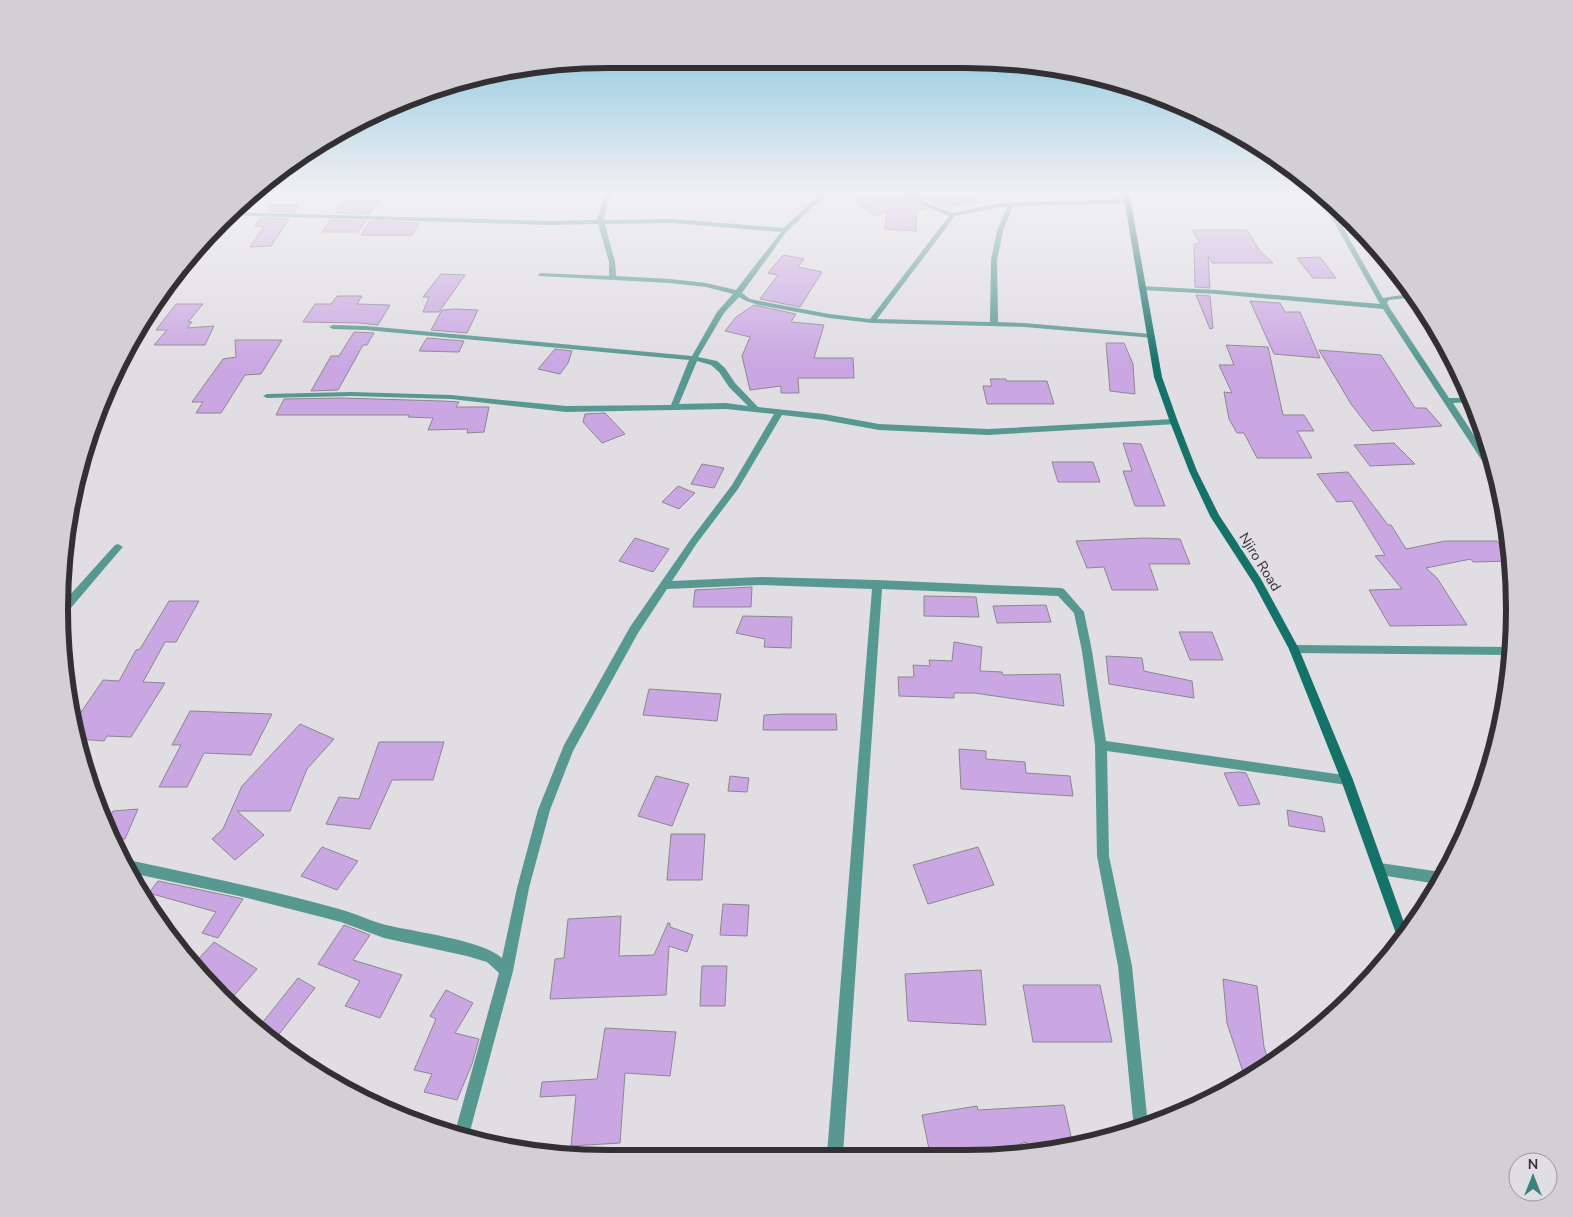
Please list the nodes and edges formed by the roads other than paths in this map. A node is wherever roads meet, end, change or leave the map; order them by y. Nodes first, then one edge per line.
1 (608, 249) edge
2 (771, 249) edge
3 (927, 249) edge
4 (996, 249) edge
5 (1135, 249) edge
6 (1352, 249) edge
7 (541, 275) dead end
8 (613, 278) junction
9 (1141, 288) junction
10 (738, 293) junction
11 (1406, 296) edge
12 (1385, 307) junction
13 (872, 321) junction
14 (994, 324) junction
15 (333, 327) dead end
16 (1151, 336) junction
17 (694, 358) junction
18 (267, 396) dead end
19 (1464, 400) edge
20 (1447, 401) junction
21 (674, 406) junction
22 (755, 408) junction
23 (780, 412) junction
24 (1174, 422) junction
25 (1484, 457) edge
26 (118, 547) dead end
27 (878, 584) junction
28 (665, 585) junction
29 (68, 604) edge
30 (1294, 649) junction
31 (1503, 651) edge
32 (1101, 746) junction
33 (1347, 780) junction
34 (134, 867) edge
35 (1380, 869) junction
36 (1434, 877) edge
37 (1400, 930) edge
38 (506, 971) junction
39 (1140, 1120) edge
40 (463, 1130) edge
41 (835, 1150) edge

1 - 8 street
2 - 10 street
3 - 13 street
4 - 14 street
5 - 9 street, Njiro Road
6 - 12 street
7 - 8 street
8 - 10 street
9 - 12 street
9 - 16 street, Njiro Road
10 - 13 street
10 - 17 street
11 - 12 street
12 - 20 street
13 - 14 street
14 - 16 street
15 - 17 street
16 - 24 street, Njiro Road
17 - 21 street
17 - 22 street
18 - 21 street
19 - 20 street
20 - 25 street
21 - 22 street
22 - 23 street
23 - 24 street
23 - 28 street
24 - 30 street, Njiro Road
26 - 29 street
27 - 28 street
27 - 32 street
27 - 41 street
28 - 38 street
30 - 31 street
30 - 33 street, Njiro Road
32 - 33 street
32 - 39 street
33 - 35 street, Njiro Road
34 - 38 street
35 - 36 street
35 - 37 street, Njiro Road
38 - 40 street

